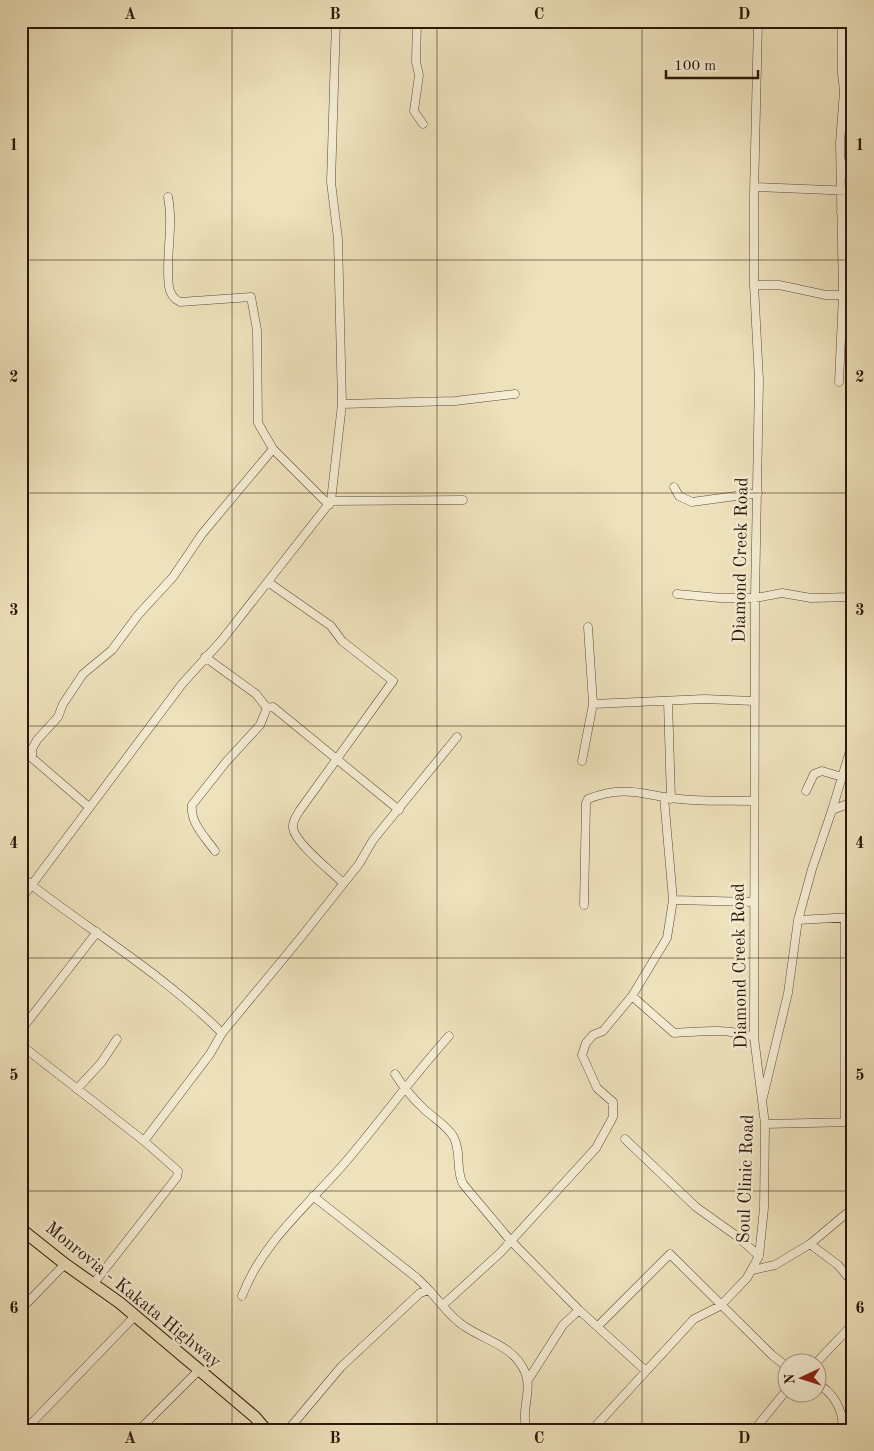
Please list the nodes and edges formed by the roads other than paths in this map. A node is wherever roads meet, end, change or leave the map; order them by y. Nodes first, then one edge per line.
1 (336, 21) edge
2 (417, 21) edge
3 (758, 21) edge
4 (842, 21) edge
5 (849, 90) edge
6 (423, 124) dead end
7 (840, 144) junction
8 (755, 187) junction
9 (841, 190) junction
10 (853, 190) edge
11 (168, 197) dead end
12 (841, 211) junction
13 (853, 217) edge
14 (754, 285) junction
15 (843, 294) junction
16 (853, 294) edge
17 (840, 382) dead end
18 (515, 394) dead end
19 (342, 404) junction
20 (273, 449) junction
21 (674, 487) dead end
22 (758, 493) junction
23 (464, 500) dead end
24 (330, 503) junction
25 (268, 582) junction
26 (677, 594) dead end
27 (853, 597) edge
28 (755, 598) junction
29 (588, 627) dead end
30 (205, 657) junction
31 (668, 700) junction
32 (754, 701) junction
33 (593, 704) junction
34 (267, 708) junction
35 (457, 737) dead end
36 (853, 741) edge
37 (21, 752) edge
38 (32, 758) junction
39 (337, 758) junction
40 (582, 761) dead end
41 (842, 777) junction
42 (806, 791) dead end
43 (668, 798) junction
44 (754, 801) junction
45 (853, 802) edge
46 (89, 807) junction
47 (399, 810) junction
48 (832, 810) junction
49 (215, 851) dead end
50 (21, 877) edge
51 (343, 883) junction
52 (32, 885) junction
53 (21, 899) edge
54 (673, 900) junction
55 (754, 902) junction
56 (584, 905) dead end
57 (849, 917) edge
58 (798, 920) junction
59 (97, 932) junction
60 (632, 996) junction
61 (849, 1016) edge
62 (21, 1030) edge
63 (222, 1033) junction
64 (449, 1036) dead end
65 (754, 1036) junction
66 (117, 1039) dead end
67 (21, 1045) edge
68 (395, 1074) dead end
69 (77, 1089) junction
70 (405, 1091) junction
71 (763, 1099) junction
72 (849, 1122) edge
73 (765, 1124) junction
74 (625, 1139) dead end
75 (144, 1141) junction
76 (313, 1196) junction
77 (853, 1208) edge
78 (21, 1229) edge
79 (510, 1240) junction
80 (810, 1244) junction
81 (759, 1256) junction
82 (66, 1264) junction
83 (753, 1270) junction
84 (94, 1284) junction
85 (853, 1284) edge
86 (428, 1290) junction
87 (242, 1296) dead end
88 (443, 1305) junction
89 (720, 1306) junction
90 (21, 1309) edge
91 (579, 1310) junction
92 (134, 1317) junction
93 (853, 1324) edge
94 (598, 1326) junction
95 (824, 1354) edge
96 (776, 1358) edge
97 (199, 1370) junction
98 (646, 1371) junction
99 (528, 1380) junction
100 (826, 1392) edge
101 (776, 1402) edge
102 (25, 1430) edge
103 (139, 1430) edge
104 (266, 1430) edge
105 (288, 1430) edge
106 (527, 1430) edge
107 (592, 1430) edge
108 (754, 1430) edge
109 (842, 1430) edge

1 - 19 street
2 - 6 street
3 - 8 street, Diamond Creek Road
4 - 5 street
5 - 7 street
7 - 9 street
7 - 10 street
8 - 9 street
8 - 14 street, Diamond Creek Road
9 - 10 street
9 - 12 street
11 - 20 street
12 - 13 street
12 - 15 street
14 - 15 street
14 - 22 street, Diamond Creek Road
15 - 16 street
15 - 17 street
18 - 19 street
19 - 24 street
20 - 24 street
20 - 38 street
21 - 22 street
22 - 28 street, Diamond Creek Road
23 - 24 street
24 - 25 street
25 - 30 street
25 - 39 street
26 - 28 street
27 - 28 street
28 - 32 street, Diamond Creek Road
29 - 33 street
30 - 34 street
30 - 46 street
31 - 32 street
31 - 33 street
31 - 43 street
32 - 44 street, Diamond Creek Road
33 - 40 street
34 - 39 street
34 - 49 street
35 - 47 street
36 - 41 street
37 - 38 street
38 - 46 street
39 - 47 street
39 - 51 street
41 - 42 street
41 - 48 street
43 - 44 street
43 - 54 street
43 - 56 street
44 - 55 street, Diamond Creek Road
45 - 48 street
46 - 52 street
47 - 51 street
48 - 58 street
50 - 52 street
51 - 63 street
52 - 53 street
52 - 59 street
54 - 55 street
54 - 60 street
55 - 65 street, Diamond Creek Road
57 - 58 street
57 - 61 street
58 - 71 street
59 - 62 street
59 - 63 street
60 - 65 street
60 - 79 street
61 - 72 street
63 - 75 street
64 - 70 street
65 - 71 street, Diamond Creek Road
66 - 69 street
67 - 69 street
68 - 70 street
69 - 75 street
70 - 76 street
70 - 79 street
71 - 73 street, Soul Clinic Road
72 - 73 street
73 - 81 street, Soul Clinic Road
74 - 81 street
75 - 84 street
76 - 86 street
76 - 87 street
77 - 80 street
78 - 82 highway, Monrovia - Kakata Highway
79 - 88 street
79 - 91 street
80 - 83 street
80 - 85 street
81 - 83 street, Soul Clinic Road
82 - 84 highway, Monrovia - Kakata Highway
82 - 90 street
83 - 89 street, Soul Clinic Road
84 - 92 highway, Monrovia - Kakata Highway
86 - 88 street
86 - 105 street
88 - 99 street
89 - 94 street
89 - 96 street
89 - 98 street, Soul Clinic Road
91 - 94 street
91 - 99 street
92 - 97 highway, Monrovia - Kakata Highway
92 - 102 street
93 - 95 street
94 - 98 street
97 - 103 street
97 - 104 highway, Monrovia - Kakata Highway
98 - 107 street, Soul Clinic Road
99 - 106 street
100 - 109 street
101 - 108 street

